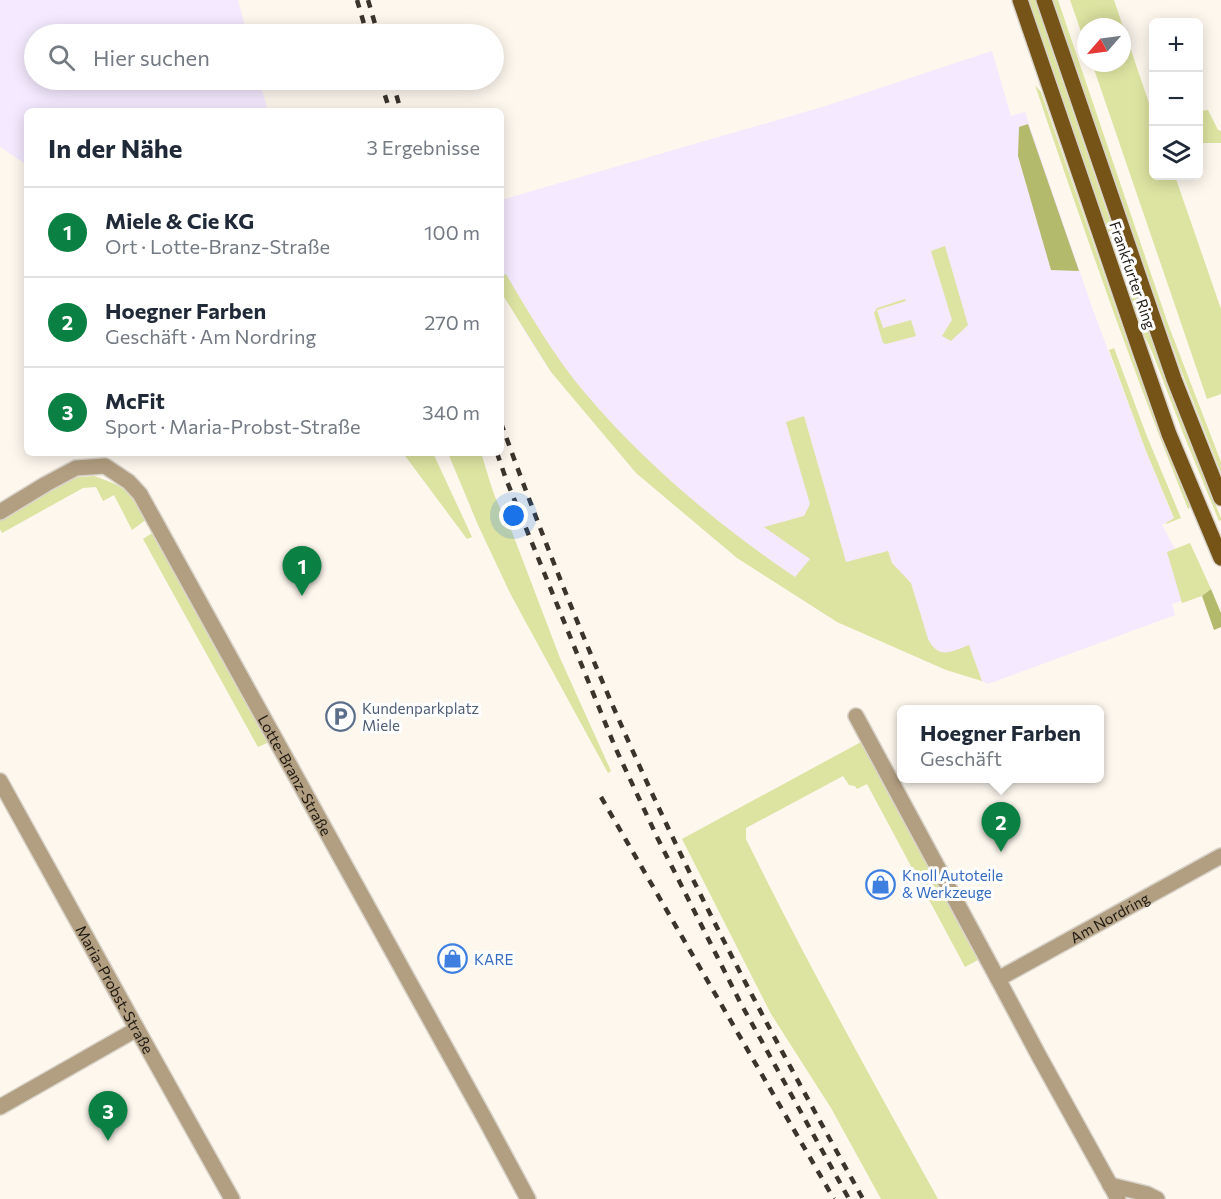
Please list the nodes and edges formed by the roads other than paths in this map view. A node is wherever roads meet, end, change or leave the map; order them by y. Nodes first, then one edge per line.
1 (1020, 0) edge
2 (1044, 0) edge
3 (1221, 498) edge
4 (0, 512) edge
5 (1217, 541) edge
6 (1221, 558) edge
7 (856, 716) dead end
8 (0, 781) edge
9 (1221, 856) edge
10 (998, 979) junction
11 (137, 1029) junction
12 (0, 1107) edge
13 (1110, 1185) junction
14 (232, 1199) edge
15 (528, 1199) edge
16 (1118, 1199) edge
17 (1157, 1199) edge

1 - 5 main road, Frankfurter Ring
2 - 3 main road, Frankfurter Ring
4 - 15 street, Lotte-Branz-Straße
5 - 6 main road, Frankfurter Ring
7 - 10 street
8 - 11 street, Maria-Probst-Straße
9 - 10 street, Am Nordring
10 - 13 street
11 - 12 street
11 - 14 street, Maria-Probst-Straße
13 - 16 street
13 - 17 street

